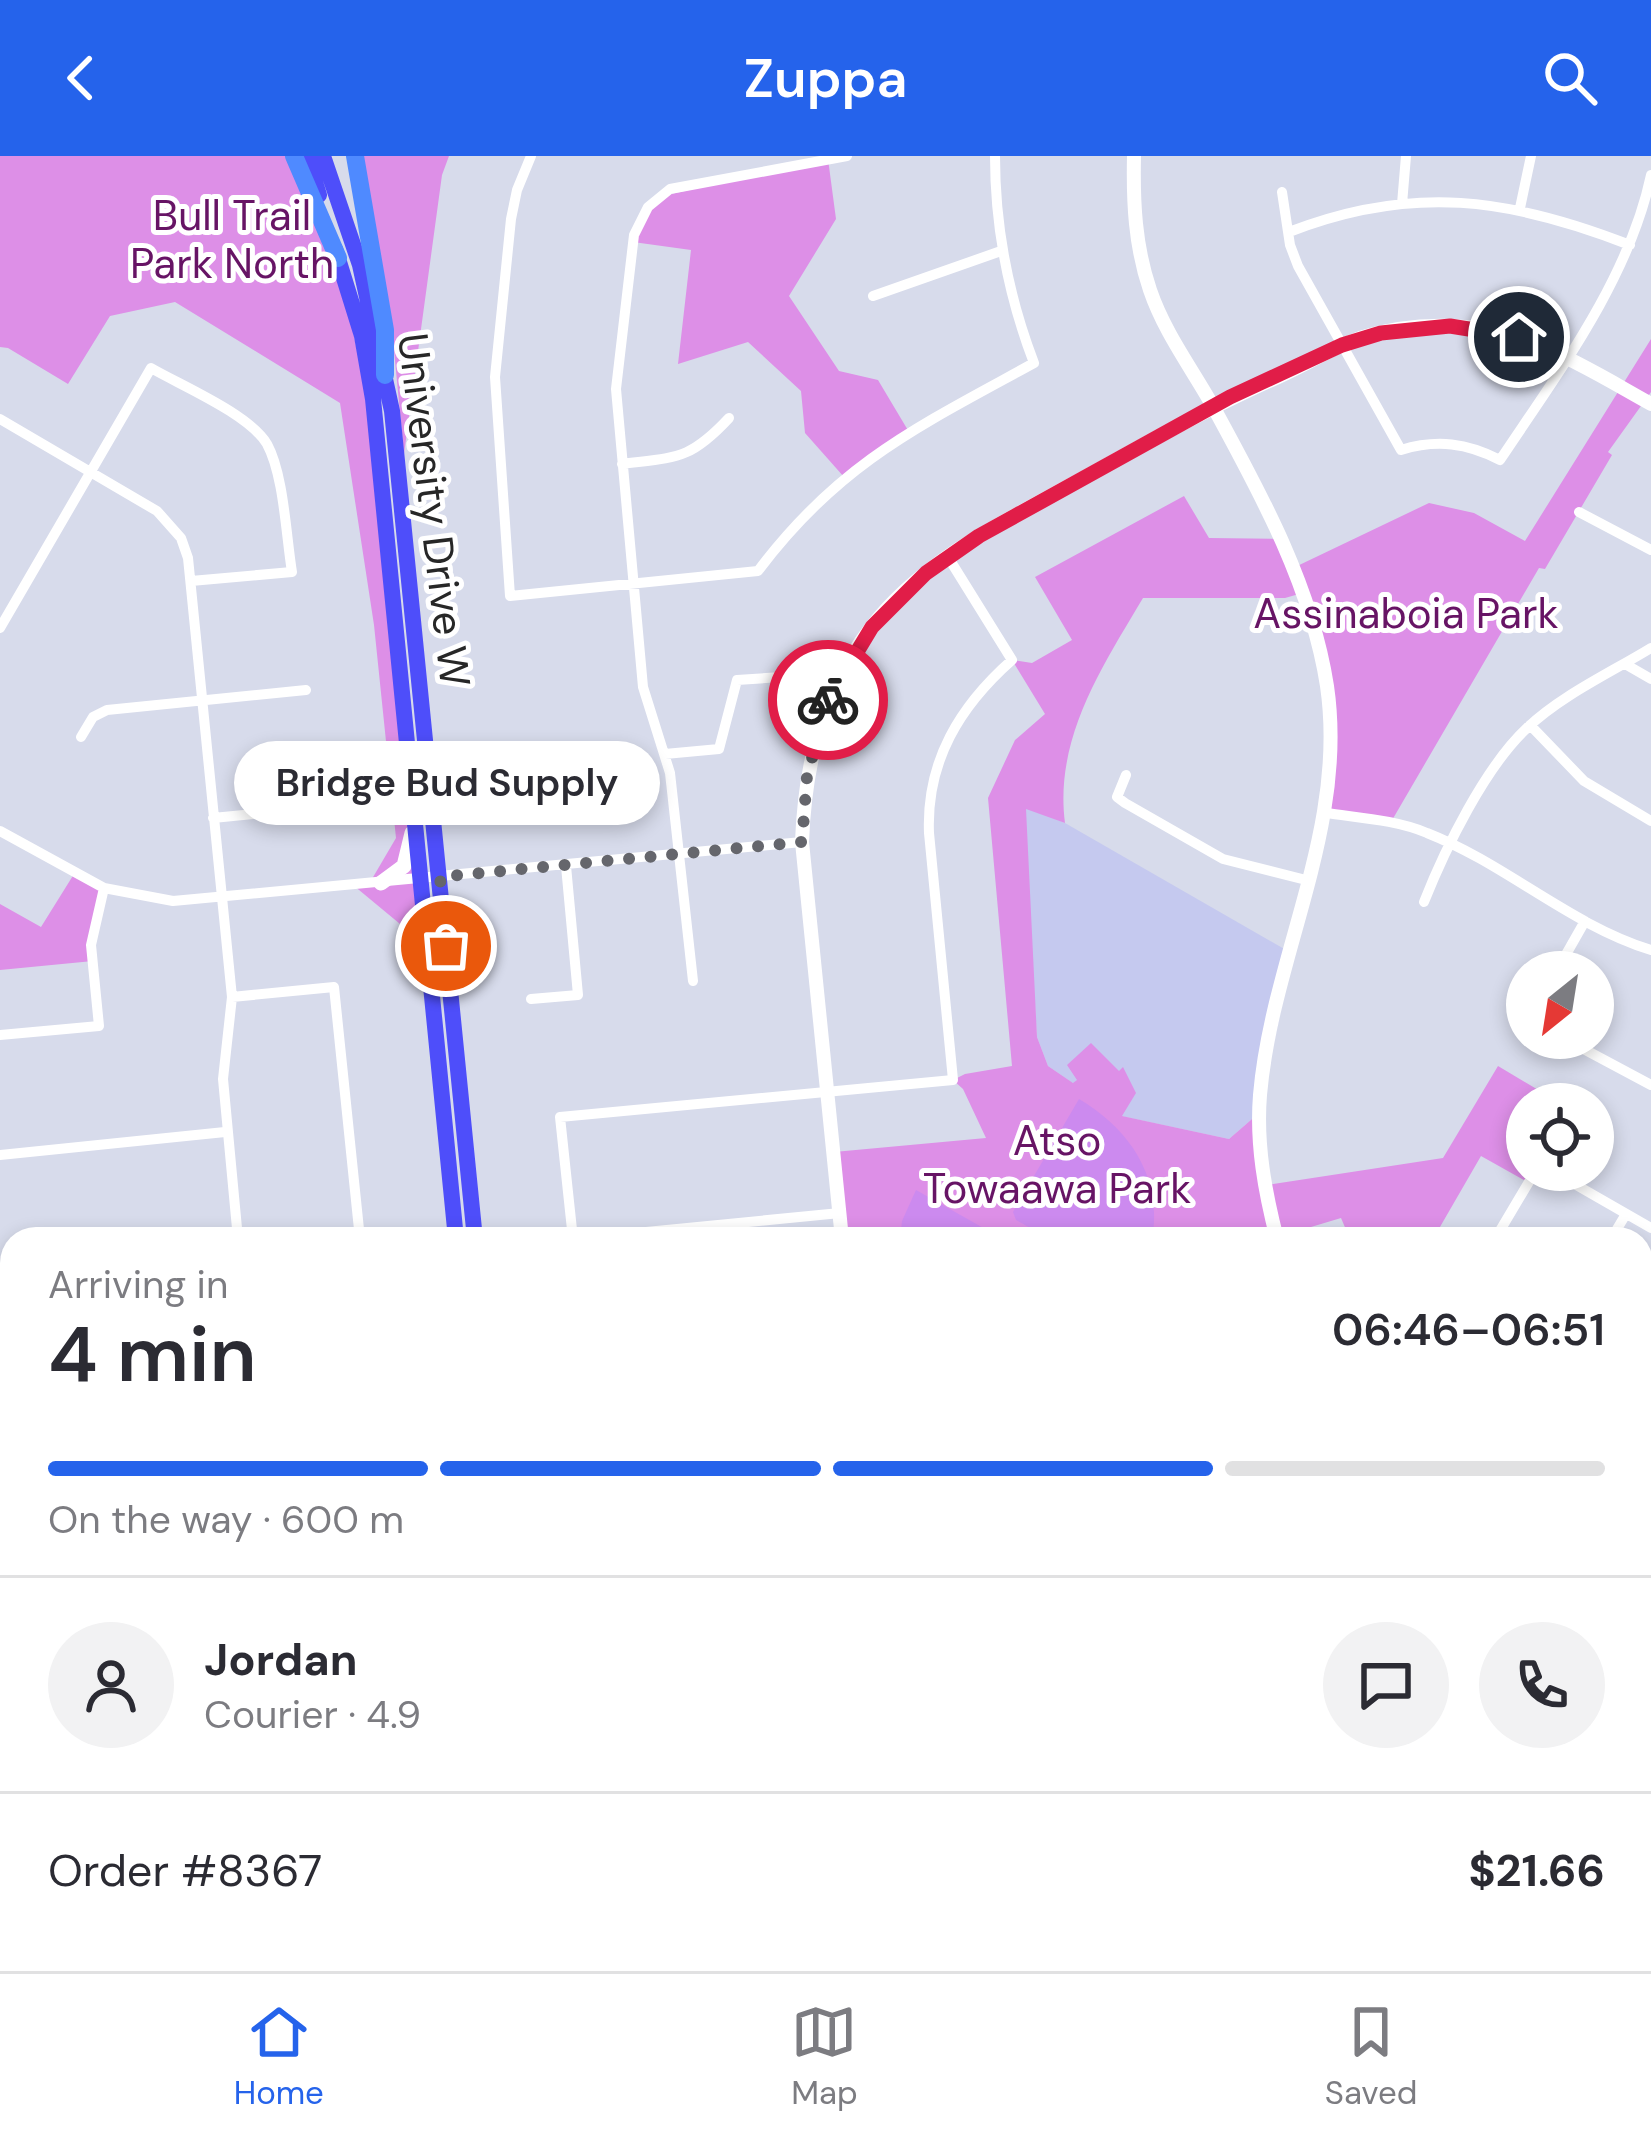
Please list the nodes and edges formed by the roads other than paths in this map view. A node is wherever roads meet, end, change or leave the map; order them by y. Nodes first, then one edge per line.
1 (294, 156) edge
2 (307, 156) edge
3 (323, 156) edge
4 (355, 156) edge
5 (531, 156) edge
6 (765, 156) edge
7 (847, 156) edge
8 (995, 156) edge
9 (1134, 156) edge
10 (1406, 156) edge
11 (1531, 156) edge
12 (767, 170) junction
13 (1651, 175) edge
14 (1282, 192) dead end
15 (1402, 204) junction
16 (1520, 208) junction
17 (1289, 232) junction
18 (1630, 245) junction
19 (1001, 251) junction
20 (338, 258) junction
21 (873, 296) dead end
22 (1342, 345) junction
23 (1569, 357) junction
24 (385, 375) junction
25 (1651, 404) edge
26 (1213, 406) junction
27 (730, 418) dead end
28 (0, 419) edge
29 (622, 464) junction
30 (90, 472) junction
31 (1580, 512) dead end
32 (1651, 550) edge
33 (948, 557) junction
34 (191, 581) junction
35 (632, 586) junction
36 (0, 628) edge
37 (1651, 648) edge
38 (1625, 664) junction
39 (1574, 677) dead end
40 (1651, 679) edge
41 (1588, 686) junction
42 (306, 690) dead end
43 (829, 698) junction
44 (202, 702) junction
45 (1530, 725) junction
46 (81, 736) dead end
47 (665, 754) junction
48 (1126, 775) dead end
49 (415, 806) junction
50 (313, 808) dead end
51 (1326, 813) junction
52 (213, 818) junction
53 (1651, 820) edge
54 (0, 831) edge
55 (802, 842) junction
56 (1453, 844) junction
57 (680, 854) junction
58 (566, 866) junction
59 (431, 878) junction
60 (1310, 881) junction
61 (381, 883) junction
62 (104, 888) junction
63 (221, 898) junction
64 (1424, 902) dead end
65 (1586, 921) junction
66 (1651, 950) edge
67 (1568, 951) edge
68 (693, 981) dead end
69 (232, 997) junction
70 (531, 999) dead end
71 (0, 1035) edge
72 (1602, 1059) edge
73 (1651, 1085) edge
74 (829, 1091) junction
75 (226, 1132) junction
76 (0, 1155) edge
77 (1524, 1191) edge
78 (1586, 1191) edge
79 (840, 1213) junction
80 (1626, 1214) junction
81 (237, 1227) edge
82 (358, 1227) edge
83 (455, 1227) edge
84 (474, 1227) edge
85 (572, 1227) edge
86 (696, 1227) edge
87 (841, 1227) edge
88 (1275, 1227) edge
89 (1502, 1227) edge
90 (1618, 1227) edge
91 (1649, 1227) edge

1 - 20 highway
2 - 20 main road, University Drive W
3 - 24 main road, University Drive W
4 - 24 highway
5 - 35 street
6 - 12 street
7 - 12 street
8 - 19 street
9 - 26 street
10 - 15 street
11 - 16 street
12 - 29 street
13 - 18 street
14 - 17 street
15 - 16 street
15 - 17 street
16 - 18 street
17 - 22 street
18 - 23 street
19 - 21 street
19 - 35 street
20 - 49 main road, University Drive W
22 - 23 street
22 - 23 street
22 - 26 street
23 - 25 street
24 - 59 main road, University Drive W
26 - 33 street
26 - 51 street
27 - 29 street
28 - 30 street
29 - 35 street
30 - 34 street
30 - 34 street
30 - 36 street
31 - 32 street
33 - 43 street
33 - 74 street
34 - 44 street
35 - 47 street
37 - 38 street
38 - 40 street
38 - 41 street
39 - 41 street
41 - 45 street
42 - 44 street
43 - 47 street
43 - 55 street
44 - 46 street
44 - 52 street
45 - 53 street
45 - 56 street
47 - 57 street
48 - 60 street
49 - 59 main road, University Drive W
49 - 61 main road
50 - 52 street
51 - 56 street
51 - 60 street
52 - 63 street
54 - 62 street
55 - 57 street
55 - 74 street
56 - 64 street
56 - 65 street
57 - 58 street
57 - 68 street
58 - 59 street
58 - 70 street
59 - 61 street
59 - 83 main road, University Drive W
59 - 84 main road, University Drive W
60 - 88 street
61 - 63 street
62 - 63 street
62 - 71 street
63 - 69 street
65 - 66 street
65 - 67 street
69 - 75 street
69 - 82 street
72 - 73 street
74 - 79 street
74 - 85 street
75 - 76 street
75 - 81 street
77 - 89 street
78 - 80 street
79 - 86 street
79 - 87 street
80 - 90 street
80 - 91 street

